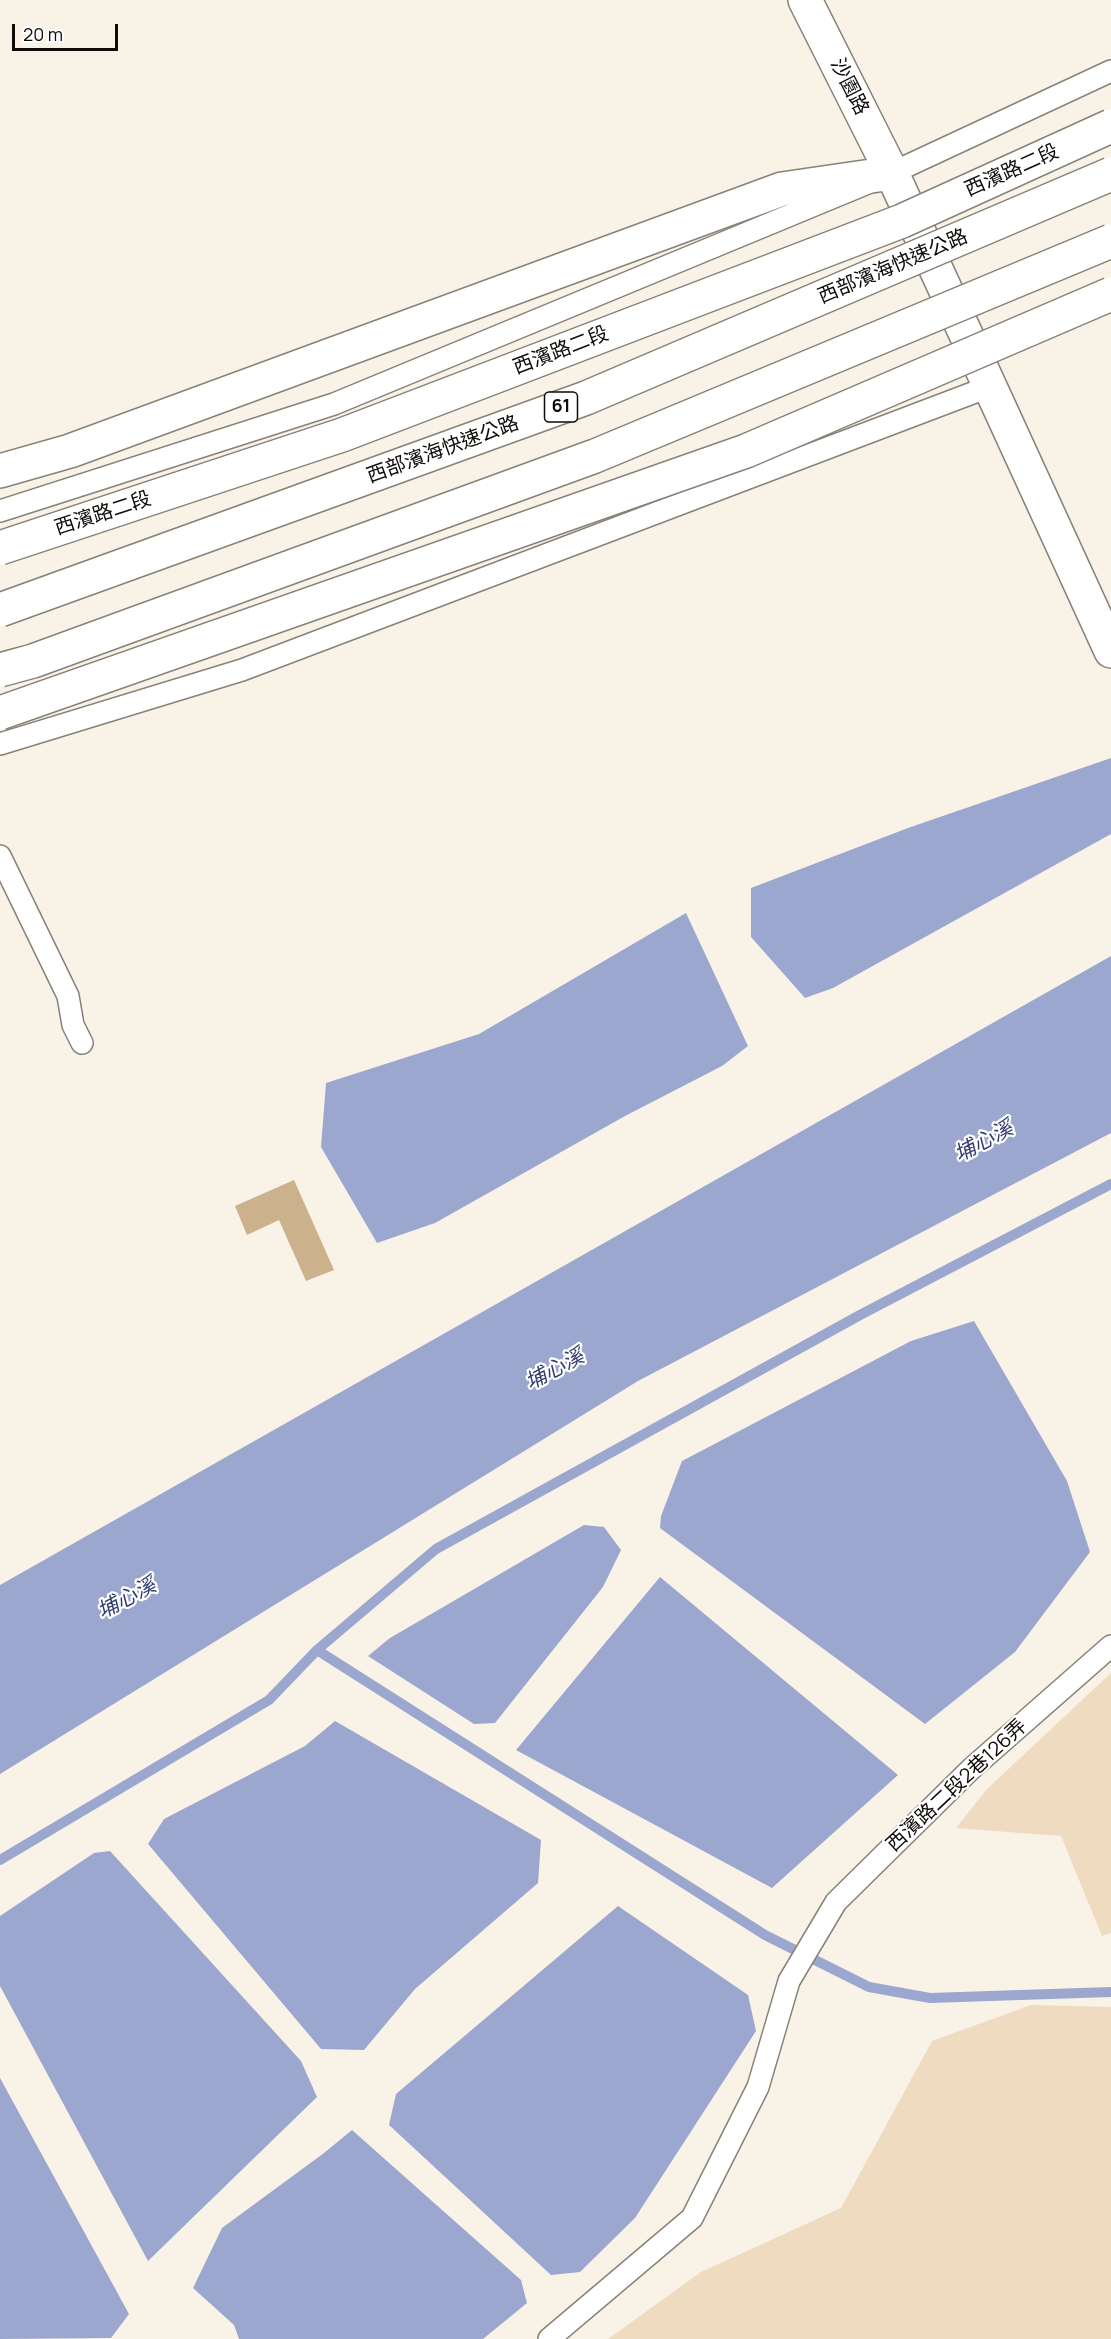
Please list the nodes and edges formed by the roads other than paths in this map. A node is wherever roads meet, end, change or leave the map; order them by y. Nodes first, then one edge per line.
1 (805, 0) edge
2 (1111, 71) edge
3 (1111, 126) edge
4 (892, 173) junction
5 (1111, 174) edge
6 (1111, 241) edge
7 (1111, 294) edge
8 (991, 386) junction
9 (0, 471) edge
10 (0, 511) edge
11 (0, 548) edge
12 (0, 610) edge
13 (1111, 651) edge
14 (0, 670) edge
15 (0, 713) edge
16 (0, 744) edge
17 (0, 856) edge
18 (82, 1043) dead end
19 (1111, 1646) edge
20 (549, 2339) edge

1 - 4 main road, 沙園路
2 - 4 lane
3 - 11 main road, 西濱路二段, bridge
4 - 8 main road, 沙園路
4 - 9 main road
4 - 10 lane
5 - 12 main road, 西部濱海快速公路 / 61, bridge
6 - 14 main road, bridge
7 - 15 main road, bridge
8 - 13 main road, 沙園路
8 - 16 lane
17 - 18 lane
19 - 20 lane, 西濱路二段2巷126弄

